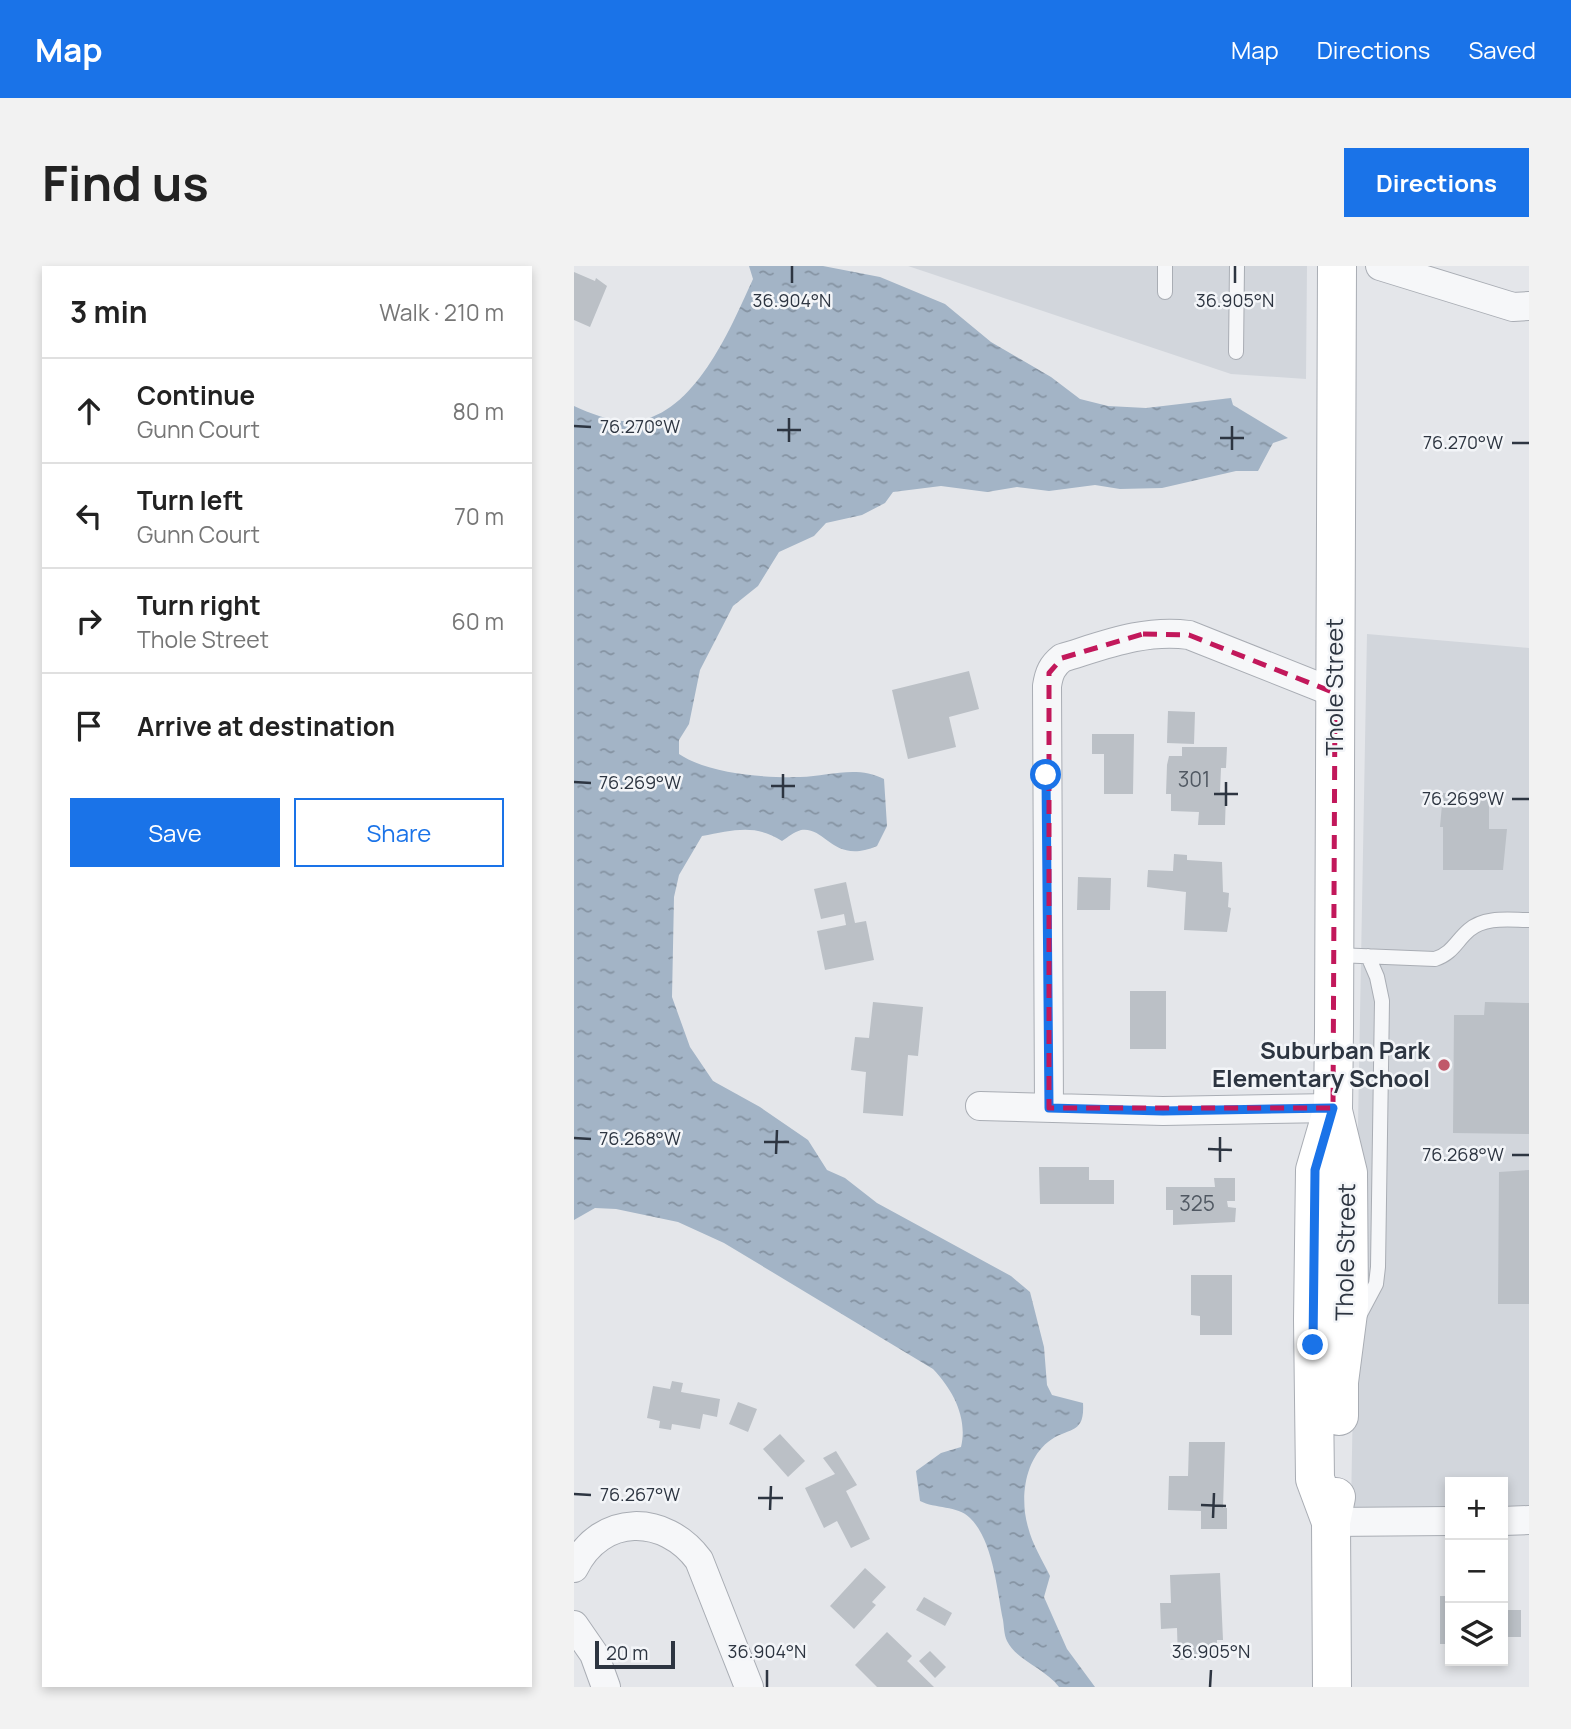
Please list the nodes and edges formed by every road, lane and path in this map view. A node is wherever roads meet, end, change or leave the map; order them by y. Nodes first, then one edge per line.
1 (1165, 266) edge
2 (1237, 266) edge
3 (1337, 266) edge
4 (1380, 266) edge
5 (1165, 292) dead end
6 (1529, 306) edge
7 (1236, 352) dead end
8 (1335, 693) junction
9 (1529, 920) edge
10 (1351, 956) junction
11 (980, 1106) dead end
12 (1049, 1108) junction
13 (1333, 1108) junction
14 (1328, 1345) junction
15 (1529, 1520) edge
16 (1445, 1521) edge
17 (1508, 1521) edge
18 (1331, 1522) junction
19 (574, 1568) edge
20 (574, 1625) edge
21 (606, 1687) edge
22 (749, 1687) edge
23 (1332, 1687) edge

1 - 5 lane
2 - 7 lane
3 - 8 street, Thole Street
4 - 6 street
8 - 10 street, Thole Street
8 - 12 street
9 - 10 lane
10 - 13 street, Thole Street
10 - 14 lane
11 - 12 street
12 - 13 street
13 - 14 street, Thole Street
14 - 18 street, Thole Street
15 - 17 street
16 - 18 street
18 - 23 street, Thole Street
19 - 22 street
20 - 21 street

